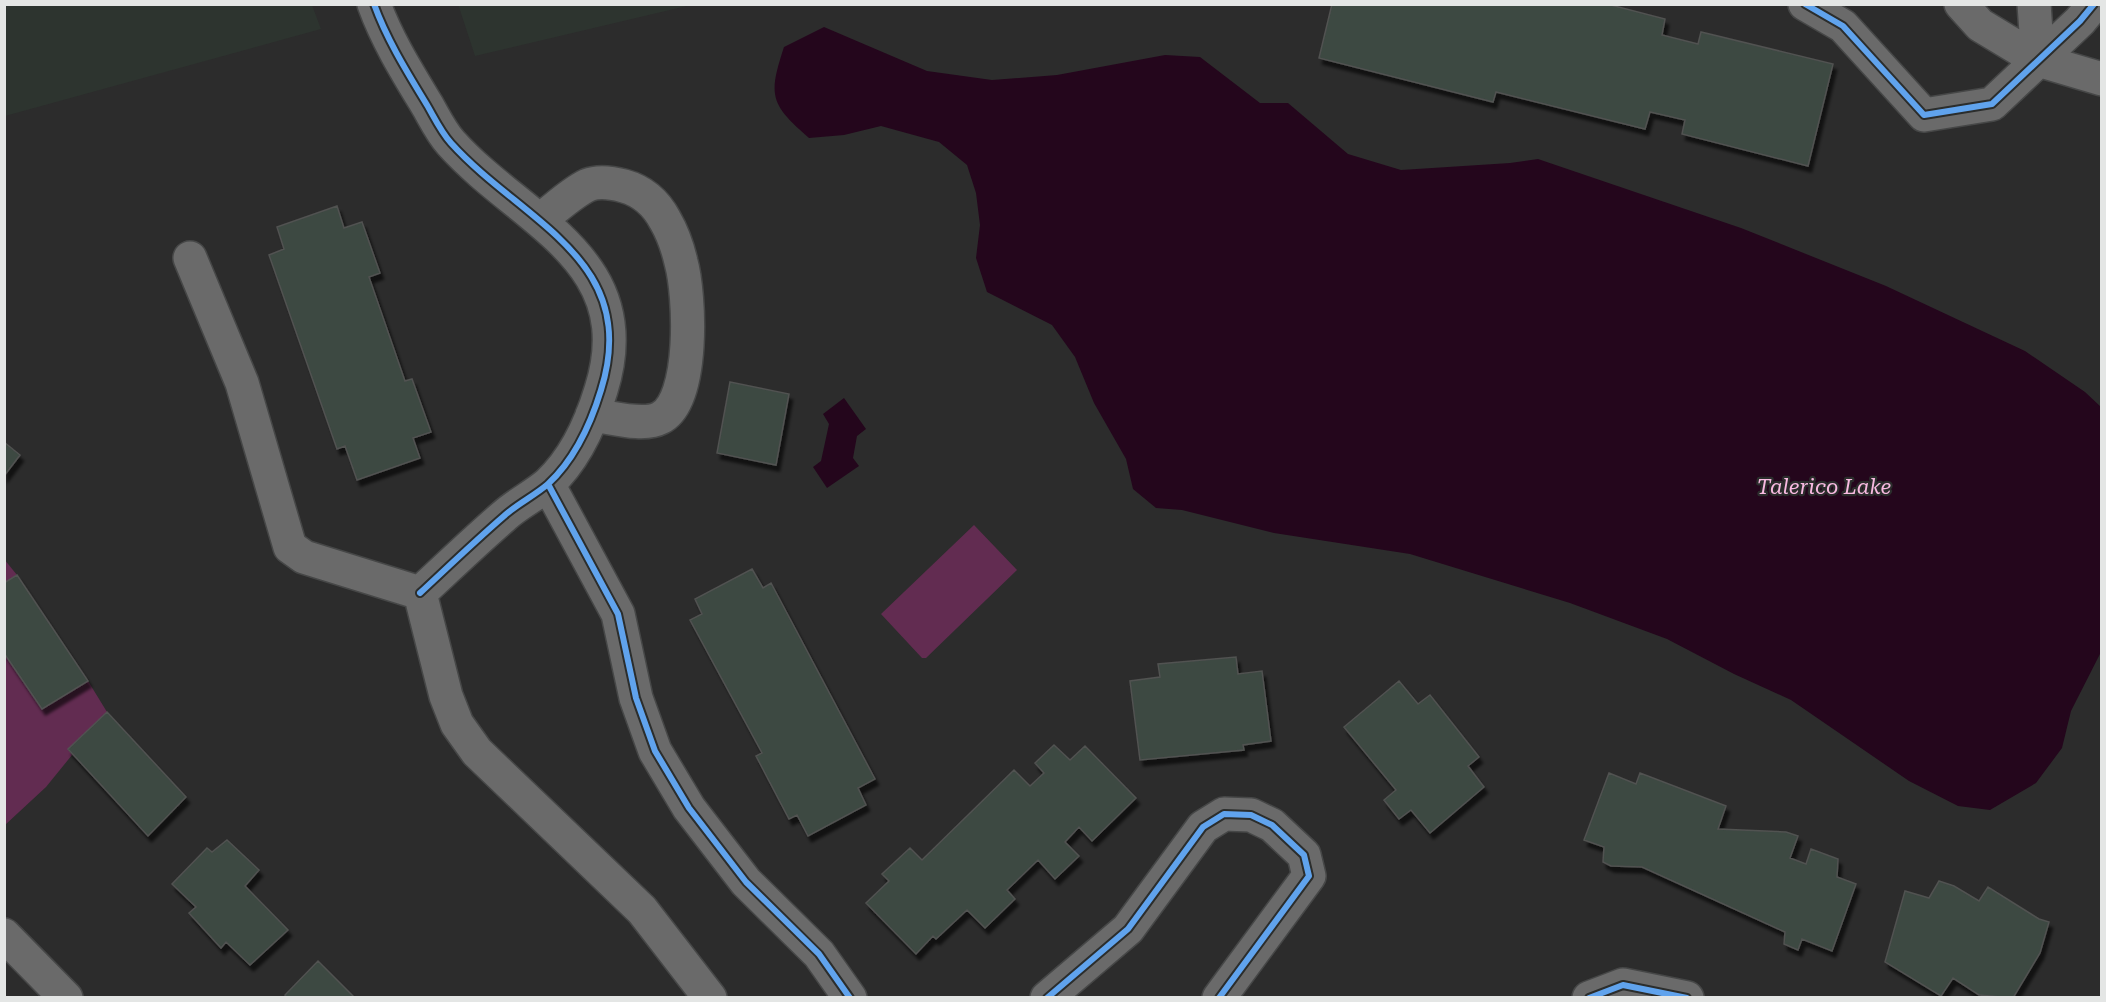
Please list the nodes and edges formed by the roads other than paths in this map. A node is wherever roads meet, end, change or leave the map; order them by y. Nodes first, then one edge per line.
1 (374, 4) edge
2 (1805, 4) edge
3 (1961, 4) edge
4 (2034, 4) edge
5 (2094, 4) edge
6 (2038, 60) junction
7 (2102, 80) edge
8 (540, 220) junction
9 (190, 258) dead end
10 (592, 415) junction
11 (548, 484) junction
12 (420, 593) junction
13 (4, 935) edge
14 (66, 998) edge
15 (710, 998) edge
16 (850, 998) edge
17 (1047, 998) edge
18 (1219, 998) edge
19 (1589, 998) edge
20 (1687, 998) edge

1 - 8 street
2 - 6 street
3 - 6 street
4 - 6 street
5 - 6 street
6 - 7 street
8 - 10 street
8 - 10 street
9 - 12 street
10 - 11 street
11 - 12 street
11 - 16 street
12 - 15 street
13 - 14 street
17 - 18 street
19 - 20 street

